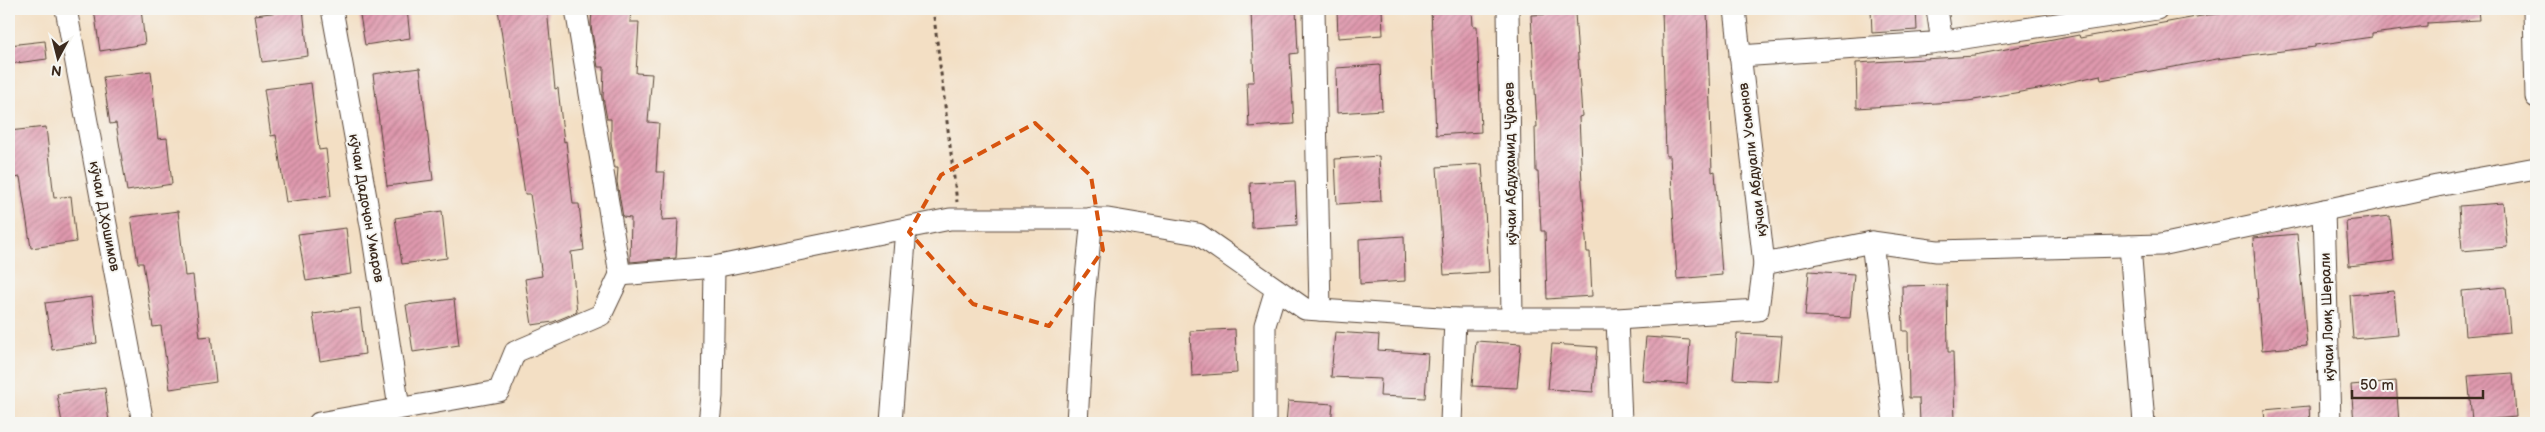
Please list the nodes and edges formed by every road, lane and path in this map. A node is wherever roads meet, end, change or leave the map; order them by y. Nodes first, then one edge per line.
1 (66, 9) edge
2 (332, 9) edge
3 (576, 9) edge
4 (933, 9) edge
5 (1314, 9) edge
6 (1508, 9) edge
7 (1735, 9) edge
8 (1937, 9) edge
9 (2156, 9) edge
10 (2534, 9) edge
11 (1942, 42) junction
12 (1740, 56) junction
13 (2536, 97) edge
14 (2536, 168) edge
15 (2324, 210) junction
16 (1092, 218) junction
17 (959, 219) junction
18 (906, 228) junction
19 (1872, 242) junction
20 (2130, 246) junction
21 (1764, 264) junction
22 (714, 267) junction
23 (620, 275) junction
24 (1276, 289) junction
25 (1320, 310) junction
26 (1455, 319) junction
27 (1512, 319) junction
28 (1617, 319) junction
29 (399, 408) junction
30 (143, 423) edge
31 (319, 423) edge
32 (709, 423) edge
33 (891, 423) edge
34 (1077, 423) edge
35 (1265, 423) edge
36 (1451, 423) edge
37 (1620, 423) edge
38 (1894, 423) edge
39 (2144, 423) edge
40 (2330, 423) edge

1 - 30 street, кӯчаи Д.Ҳошимов
2 - 29 street, кӯчаи Дадоҷон Умаров
3 - 23 street
4 - 17 path
5 - 25 street
6 - 27 street, кӯчаи Абдуҳамид Ҷӯраев
7 - 12 street, кӯчаи Абдуали Усмонов
8 - 11 street
9 - 11 street
10 - 13 street
11 - 12 street
12 - 21 street, кӯчаи Абдуали Усмонов
14 - 15 street
15 - 20 street
15 - 40 street, кӯчаи Лоиқ Шерали
16 - 17 street
16 - 24 street
16 - 34 street
17 - 18 street
18 - 22 street
18 - 33 street
19 - 20 street
19 - 21 street
19 - 38 street
20 - 39 street
21 - 28 street, кӯчаи Абдуали Усмонов
22 - 23 street
22 - 32 street
23 - 29 street
24 - 25 street
24 - 35 street
25 - 26 street
26 - 27 street
26 - 36 street
27 - 28 street
28 - 37 street
29 - 31 street

